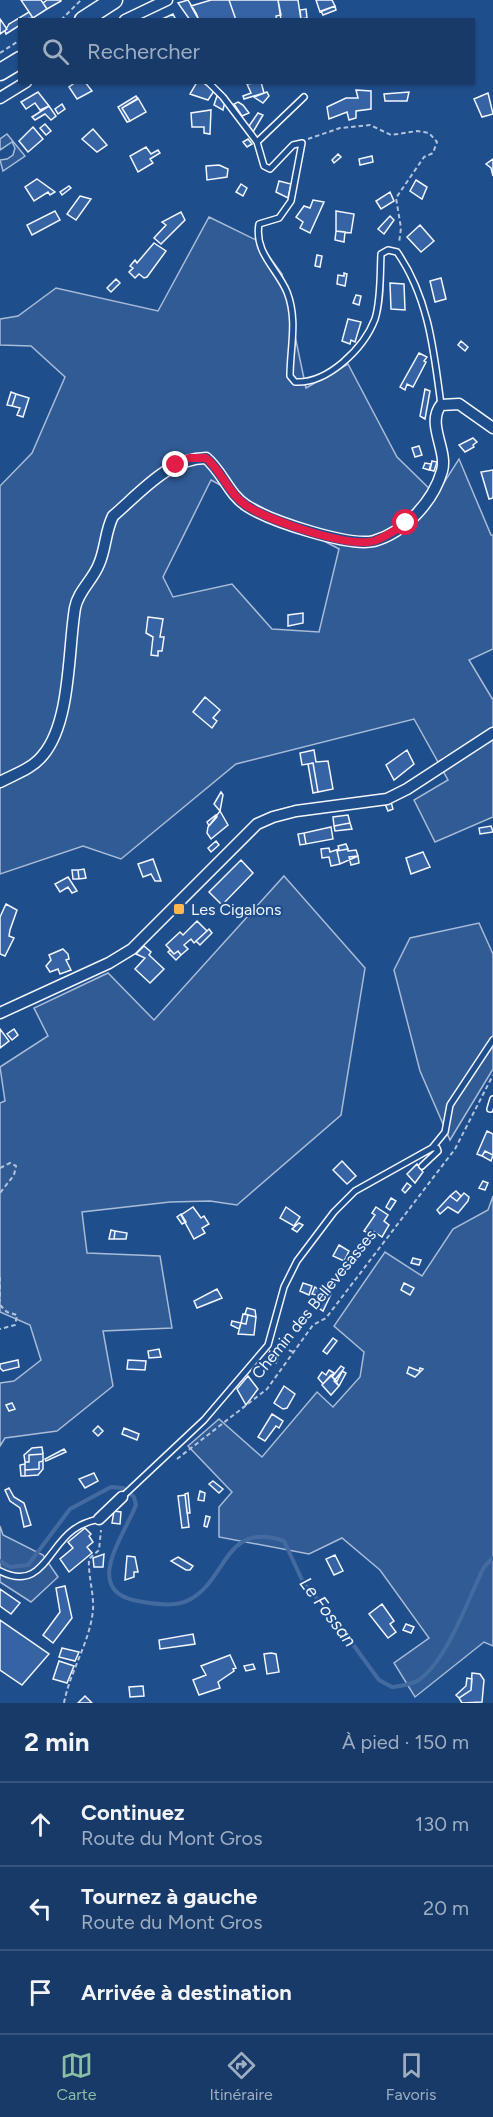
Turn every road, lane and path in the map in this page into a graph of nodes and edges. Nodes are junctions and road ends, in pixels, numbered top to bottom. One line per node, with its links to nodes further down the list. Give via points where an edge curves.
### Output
1 (81, 0): 4 (path)
2 (114, 0): 5 (main road)
3 (167, 0): 6 (street)
4 (63, 18)
5 (86, 18)
6 (129, 18)
7 (18, 41): 8 (path)
8 (0, 54)
9 (18, 61): 10 (main road)
10 (0, 72)
11 (23, 84): 14 (street)
12 (210, 84): 15 (lane)
13 (304, 97): 15 (lane)
14 (0, 98)
15 (257, 142): 16 (lane, via 264,166 270,168 293,145)
16 (302, 143): 17 (path, via 340,128 370,125 390,135 429,133 436,142 433,153 424,157 396,198 401,228); 17 (lane, via 291,201 279,218 259,224 258,233 263,254 287,292 295,328 290,376 295,382 327,373 357,350 375,319 381,254 388,250)
17 (397, 252): 18 (lane, via 410,270 431,333)
18 (441, 405): 19 (street, via 459,404); 21 (street, via 435,422 443,469 436,487 428,502 406,523 372,542 350,541 289,525 246,506 206,458 189,458 155,480 113,516 100,564 80,594 75,607 70,670 55,735 44,755 29,768)
19 (493, 428)
20 (493, 733): 22 (street, via 387,799 296,811 257,824 132,949)
21 (0, 782)
22 (0, 1013)
23 (493, 1040): 27 (lane, via 450,1105 445,1132)
24 (493, 1075): 36 (path, Chemin des Bellevesasses, via 454,1149 326,1318 313,1325)
25 (493, 1099): 26 (lane)
26 (490, 1108)
27 (432, 1148): 28 (lane, via 438,1151); 35 (lane, Chemin des Bellevesasses, via 355,1191 334,1212 297,1261 284,1287)
28 (422, 1166)
29 (0, 1168): 30 (path, via 10,1163 16,1166)
30 (0, 1193)
31 (0, 1277): 32 (path)
32 (0, 1301)
33 (0, 1305): 34 (path, via 17,1315 18,1320 15,1325)
34 (0, 1329)
35 (270, 1341): 36 (path); 38 (lane, Chemin des Bellevesasses, via 204,1420)
36 (293, 1352): 37 (path, Chemin des Bellevesasses, via 267,1389)
37 (170, 1463)
38 (122, 1497): 39 (street, Chemin des Bellevesasses)
39 (99, 1519): 40 (lane, Chemin des Bellevesasses, via 72,1531 39,1570 24,1577); 41 (path, via 99,1550 89,1559 93,1609)
40 (0, 1571)
41 (64, 1703)

